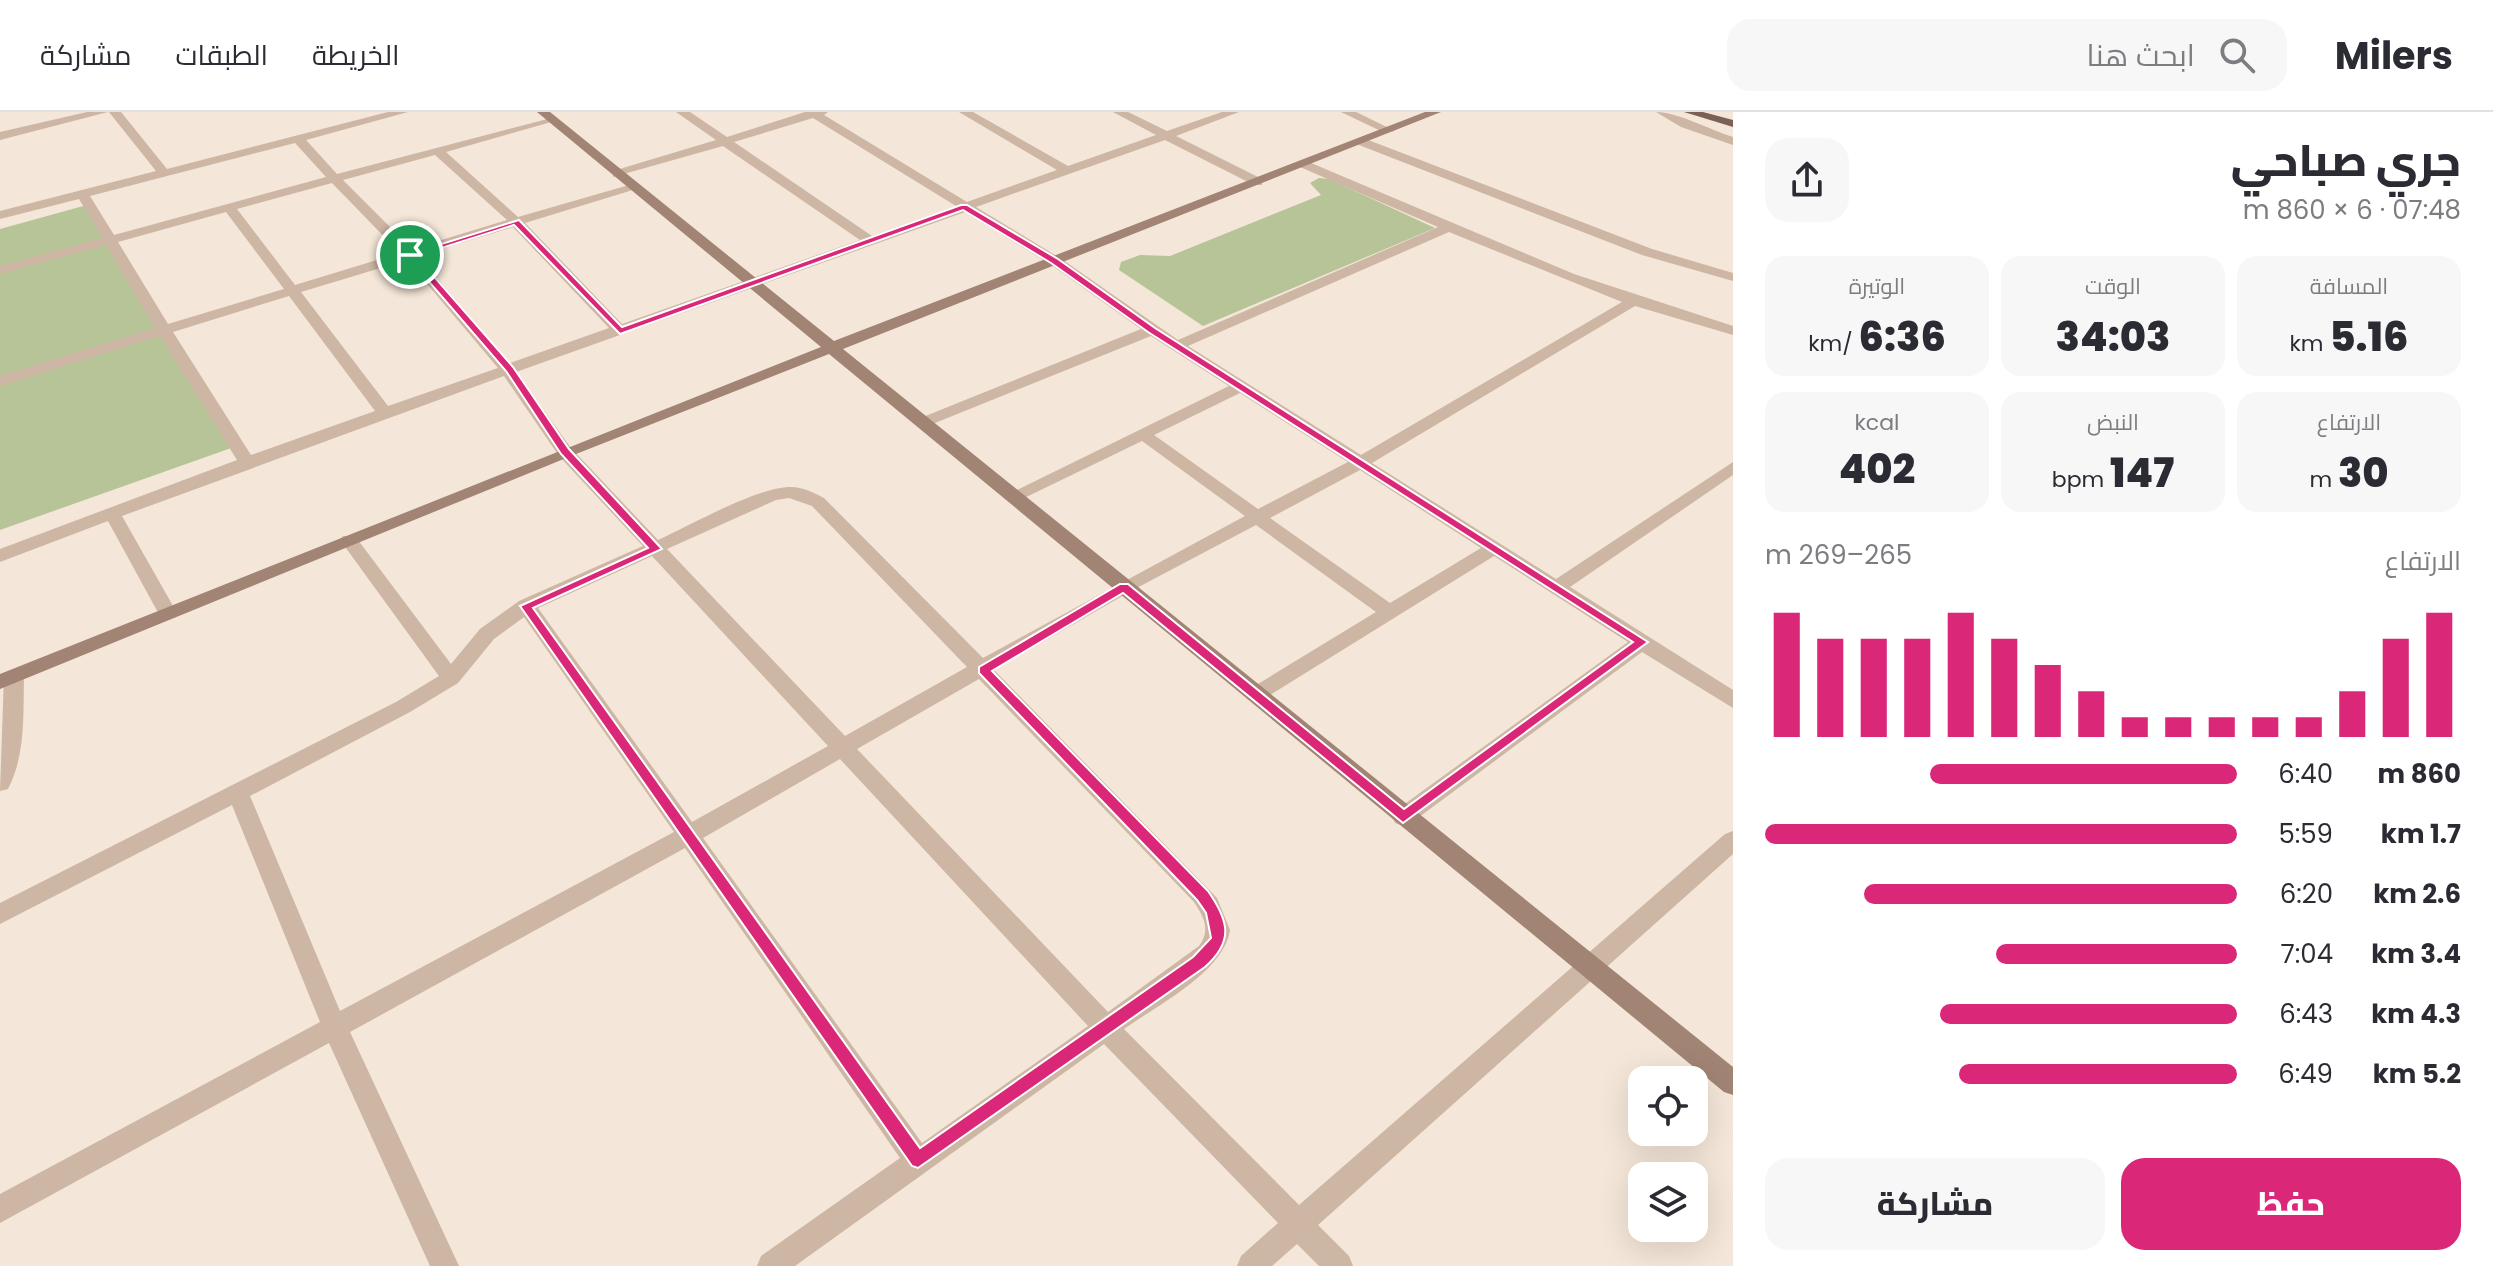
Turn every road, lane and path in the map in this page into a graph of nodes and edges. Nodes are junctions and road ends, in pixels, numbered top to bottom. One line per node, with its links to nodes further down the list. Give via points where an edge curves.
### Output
1 (102, 112): 17 (street)
2 (115, 112): 26 (street)
3 (402, 112): 19 (street)
4 (682, 112): 20 (street)
5 (965, 112): 25 (street)
6 (1119, 112): 18 (street)
7 (1233, 112): 18 (street)
8 (1347, 112): 16 (street)
9 (1435, 112): 16 (street)
10 (1662, 112): 21 (street)
11 (1690, 112): 14 (main road)
12 (816, 113): 20 (street); 33 (street)
13 (547, 115): 23 (street); 27 (street)
14 (1710, 115): 15 (main road)
15 (1733, 124)
16 (1389, 131): 22 (street)
17 (0, 136)
18 (1164, 136): 25 (street); 29 (street)
19 (298, 139): 26 (street); 28 (street)
20 (724, 140): 27 (street); 38 (street)
21 (1733, 141)
22 (1363, 142): 24 (street); 42 (street, via 1647,252)
23 (436, 149): 28 (street); 35 (street)
24 (1304, 164): 29 (street); 36 (street)
25 (1067, 171): 33 (street)
26 (163, 172): 31 (street)
27 (617, 174): 30 (street)
28 (331, 178): 32 (street); 39 (street)
29 (1258, 182): 40 (street)
30 (632, 186): 35 (street); 43 (street)
31 (82, 193): 34 (street); 37 (street)
32 (228, 206): 37 (street); 44 (street)
33 (964, 207): 38 (street); 40 (street)
34 (0, 215)
35 (516, 222): 39 (street); 48 (street)
36 (1452, 226): 45 (street); 50 (street)
37 (107, 240): 41 (street); 46 (street)
38 (871, 241): 43 (street)
39 (410, 255): 44 (street); 52 (street)
40 (1055, 261): 47 (street); 51 (street)
41 (0, 270)
42 (1733, 277)
43 (756, 283): 48 (street); 51 (street)
44 (291, 291): 46 (street); 55 (street)
45 (1632, 302): 49 (street); 60 (street)
46 (164, 330): 53 (street); 59 (street)
47 (1152, 330): 50 (street); 56 (street)
48 (620, 331): 52 (street)
49 (1733, 331)
50 (1176, 346): 54 (street)
51 (832, 347): 56 (street); 58 (street)
52 (510, 369): 55 (street); 58 (street)
53 (0, 381)
54 (1240, 387): 57 (street); 60 (street)
55 (386, 414): 59 (street)
56 (924, 422): 62 (street)
57 (1143, 434): 62 (street); 64 (street)
58 (565, 452): 65 (street); 67 (street)
59 (247, 462): 63 (street)
60 (1360, 463): 64 (street); 66 (street)
61 (1733, 467): 70 (street)
62 (1014, 496): 69 (street)
63 (112, 513): 68 (street); 72 (street)
64 (1259, 517): 69 (street); 73 (street)
65 (349, 540): 72 (street); 76 (street)
66 (1496, 547): 70 (street); 73 (street)
67 (656, 549): 71 (street); 75 (street, via 770,496 786,491 806,494); 80 (street)
68 (0, 556)
69 (1124, 587): 75 (street); 78 (street)
70 (1557, 587): 74 (street)
71 (526, 606): 76 (street, via 487,634); 84 (street)
72 (168, 613): 77 (street)
73 (1390, 613): 78 (street)
74 (1642, 642): 79 (street); 83 (street)
75 (983, 670): 80 (street); 89 (street, via 1213,911 1219,938 1214,949)
76 (451, 678): 82 (street)
77 (7, 679): 81 (street, via 11,748)
78 (1255, 695): 83 (street)
79 (1733, 700)
80 (843, 746): 84 (street); 89 (street)
81 (0, 783)
82 (238, 794): 86 (street); 88 (street)
83 (1403, 817): 87 (street)
84 (687, 836): 88 (street); 91 (street)
85 (1733, 840): 87 (street)
86 (0, 914)
87 (1589, 969): 90 (street); 93 (street)
88 (335, 1028): 92 (street); 94 (street)
89 (1107, 1029): 91 (street); 93 (street)
90 (1733, 1083)
91 (918, 1160): 95 (street)
92 (0, 1209)
93 (1299, 1224): 96 (street); 97 (street)
94 (445, 1266)
95 (771, 1266)
96 (1251, 1266)
97 (1339, 1266)

